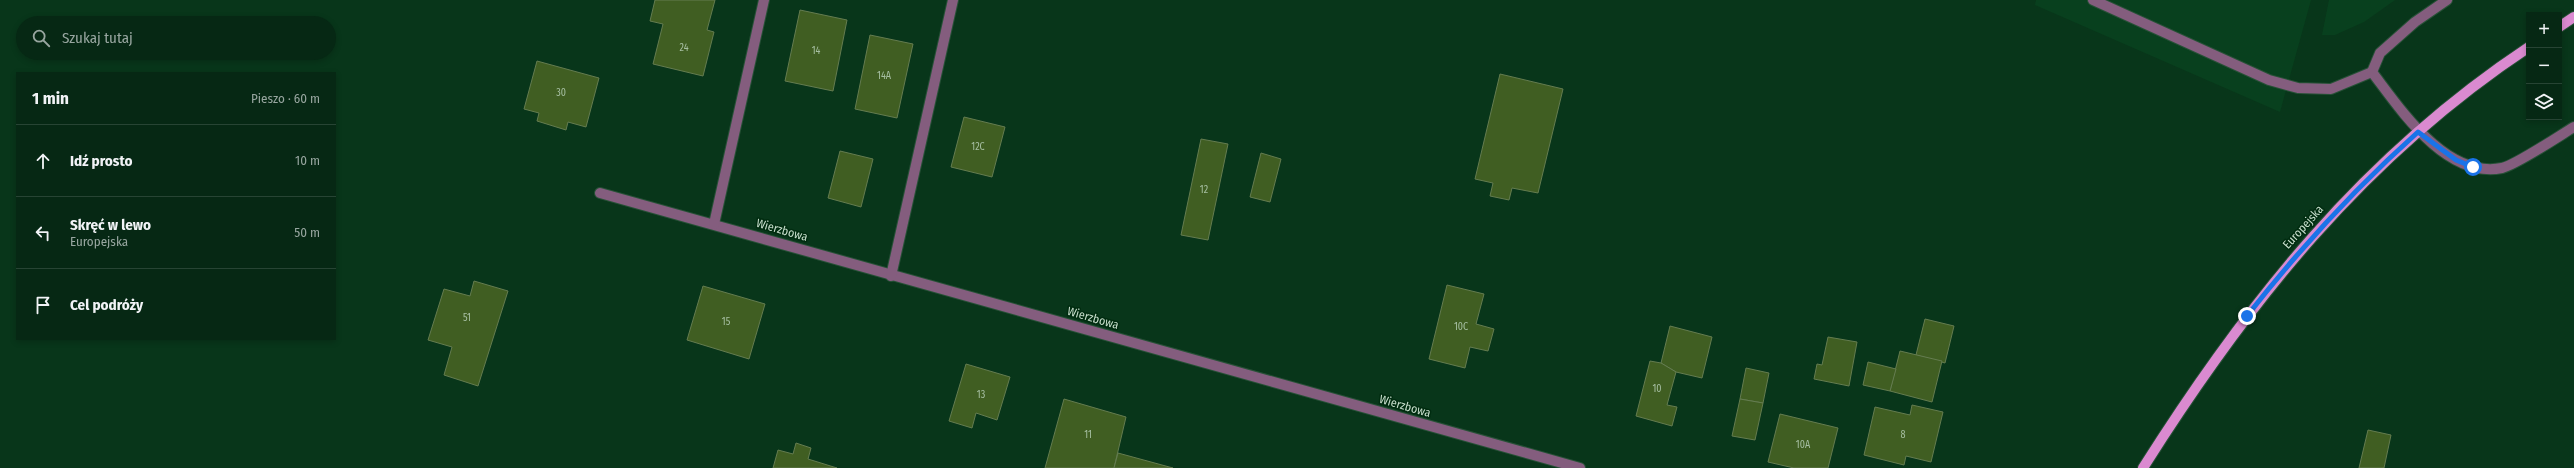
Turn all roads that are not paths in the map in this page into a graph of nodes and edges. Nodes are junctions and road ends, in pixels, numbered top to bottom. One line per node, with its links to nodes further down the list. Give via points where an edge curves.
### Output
1 (764, 0): 12 (street)
2 (953, 0): 13 (street)
3 (2093, 0): 8 (street, via 2269,80 2298,88 2331,89)
4 (2447, 0): 8 (street, via 2415,22 2380,53)
5 (2574, 17): 6 (main road)
6 (2562, 25)
7 (2528, 48): 10 (main road, Europejska)
8 (2372, 72): 10 (street)
9 (2574, 127): 10 (street, via 2503,168 2473,167 2456,160)
10 (2418, 132): 15 (main road, Europejska, via 2344,201 2286,266 2218,354)
11 (600, 193): 12 (street, Wierzbowa)
12 (714, 224): 13 (street, Wierzbowa)
13 (891, 276): 14 (street, Wierzbowa)
14 (1580, 468)
15 (2143, 468)

